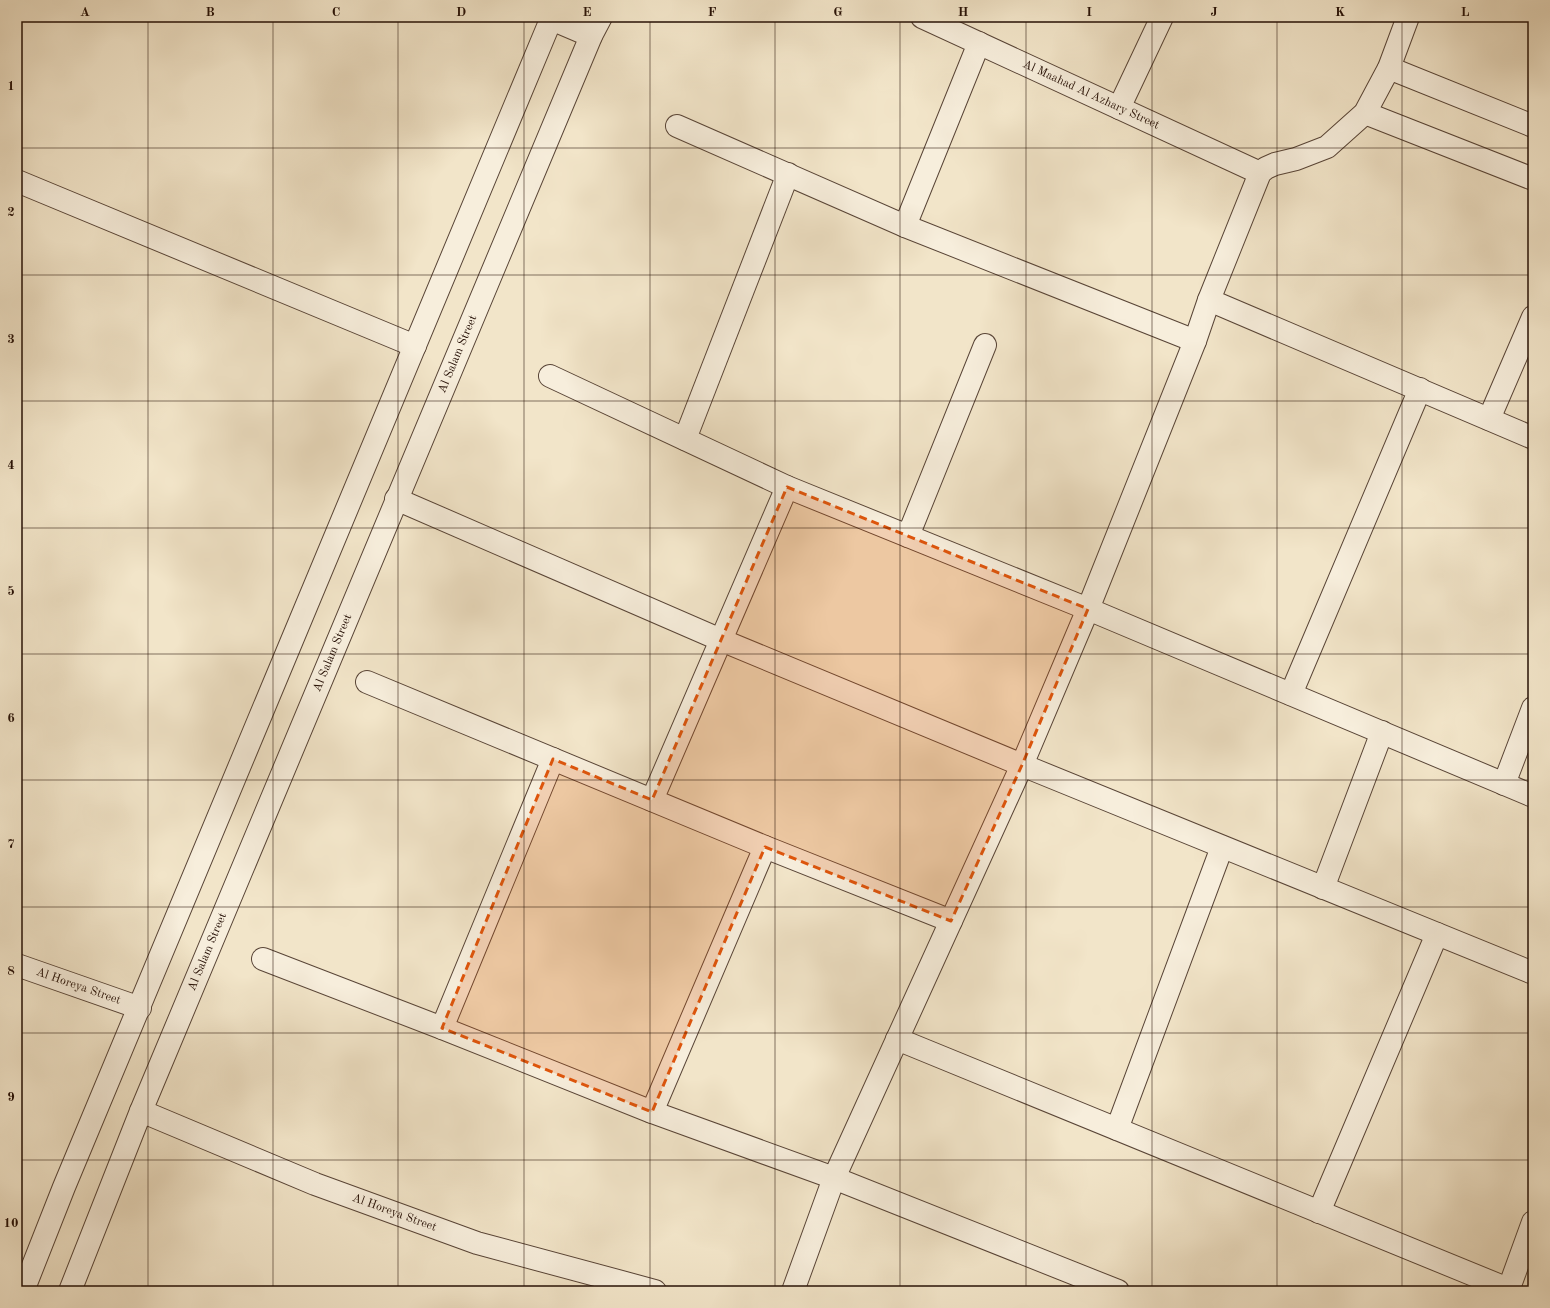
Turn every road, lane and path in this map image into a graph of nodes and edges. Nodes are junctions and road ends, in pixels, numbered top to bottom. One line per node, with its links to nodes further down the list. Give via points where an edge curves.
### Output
1 (601, 17): 6 (street, Al Salam Street)
2 (922, 17): 7 (street, Al Maahad Al Azhary Street)
3 (1162, 17): 9 (street)
4 (1408, 17): 8 (street)
5 (551, 18): 6 (street); 22 (street)
6 (591, 36): 29 (street, Al Salam Street)
7 (979, 43): 9 (street, Al Maahad Al Azhary Street); 17 (street)
8 (1389, 68): 10 (street); 12 (street)
9 (1119, 108): 13 (street, Al Maahad Al Azhary Street)
10 (1365, 113): 13 (street, via 1327,147 1275,164); 15 (street)
11 (677, 126): 14 (street)
12 (1533, 126)
13 (1260, 173): 18 (street)
14 (788, 174): 17 (street); 27 (street)
15 (1533, 179)
16 (17, 181): 22 (street)
17 (905, 226): 20 (street)
18 (1209, 300): 20 (street); 24 (street)
19 (1533, 317): 25 (street)
20 (1195, 341): 31 (street)
21 (985, 345): 30 (street)
22 (415, 346): 50 (street)
23 (550, 376): 27 (street)
24 (1420, 389): 25 (street); 34 (street)
25 (1489, 419): 26 (street)
26 (1533, 438)
27 (685, 439): 28 (street)
28 (787, 487): 30 (street); 32 (street)
29 (396, 499): 32 (street); 53 (street, Al Salam Street)
30 (908, 536): 31 (street)
31 (1088, 609): 34 (street); 38 (street)
32 (721, 640): 38 (street); 41 (street)
33 (367, 682): 37 (street)
34 (1291, 694): 36 (street)
35 (1533, 708): 39 (street)
36 (1382, 732): 39 (street); 44 (street)
37 (553, 759): 41 (street); 51 (street)
38 (1022, 765): 43 (street); 45 (street)
39 (1504, 784): 40 (street)
40 (1533, 796)
41 (652, 800): 42 (street)
42 (765, 847): 45 (street); 54 (street)
43 (1222, 847): 44 (street); 55 (street)
44 (1323, 888): 46 (street)
45 (951, 921): 52 (street)
46 (1437, 934): 49 (street); 57 (street)
47 (263, 959): 51 (street)
48 (17, 965): 50 (street, Al Horeya Street)
49 (1533, 973)
50 (140, 1008): 60 (street)
51 (442, 1028): 54 (street)
52 (897, 1039): 55 (street); 56 (street)
53 (141, 1111): 61 (street, Al Salam Street); 62 (street, Al Horeya Street, via 315,1184 477,1244)
54 (652, 1112): 56 (street)
55 (1117, 1129): 57 (street)
56 (834, 1178): 63 (street); 64 (street)
57 (1319, 1212): 59 (street)
58 (1533, 1222): 59 (street)
59 (1508, 1290)
60 (23, 1291)
61 (70, 1291)
62 (655, 1291)
63 (793, 1291)
64 (1118, 1291)

